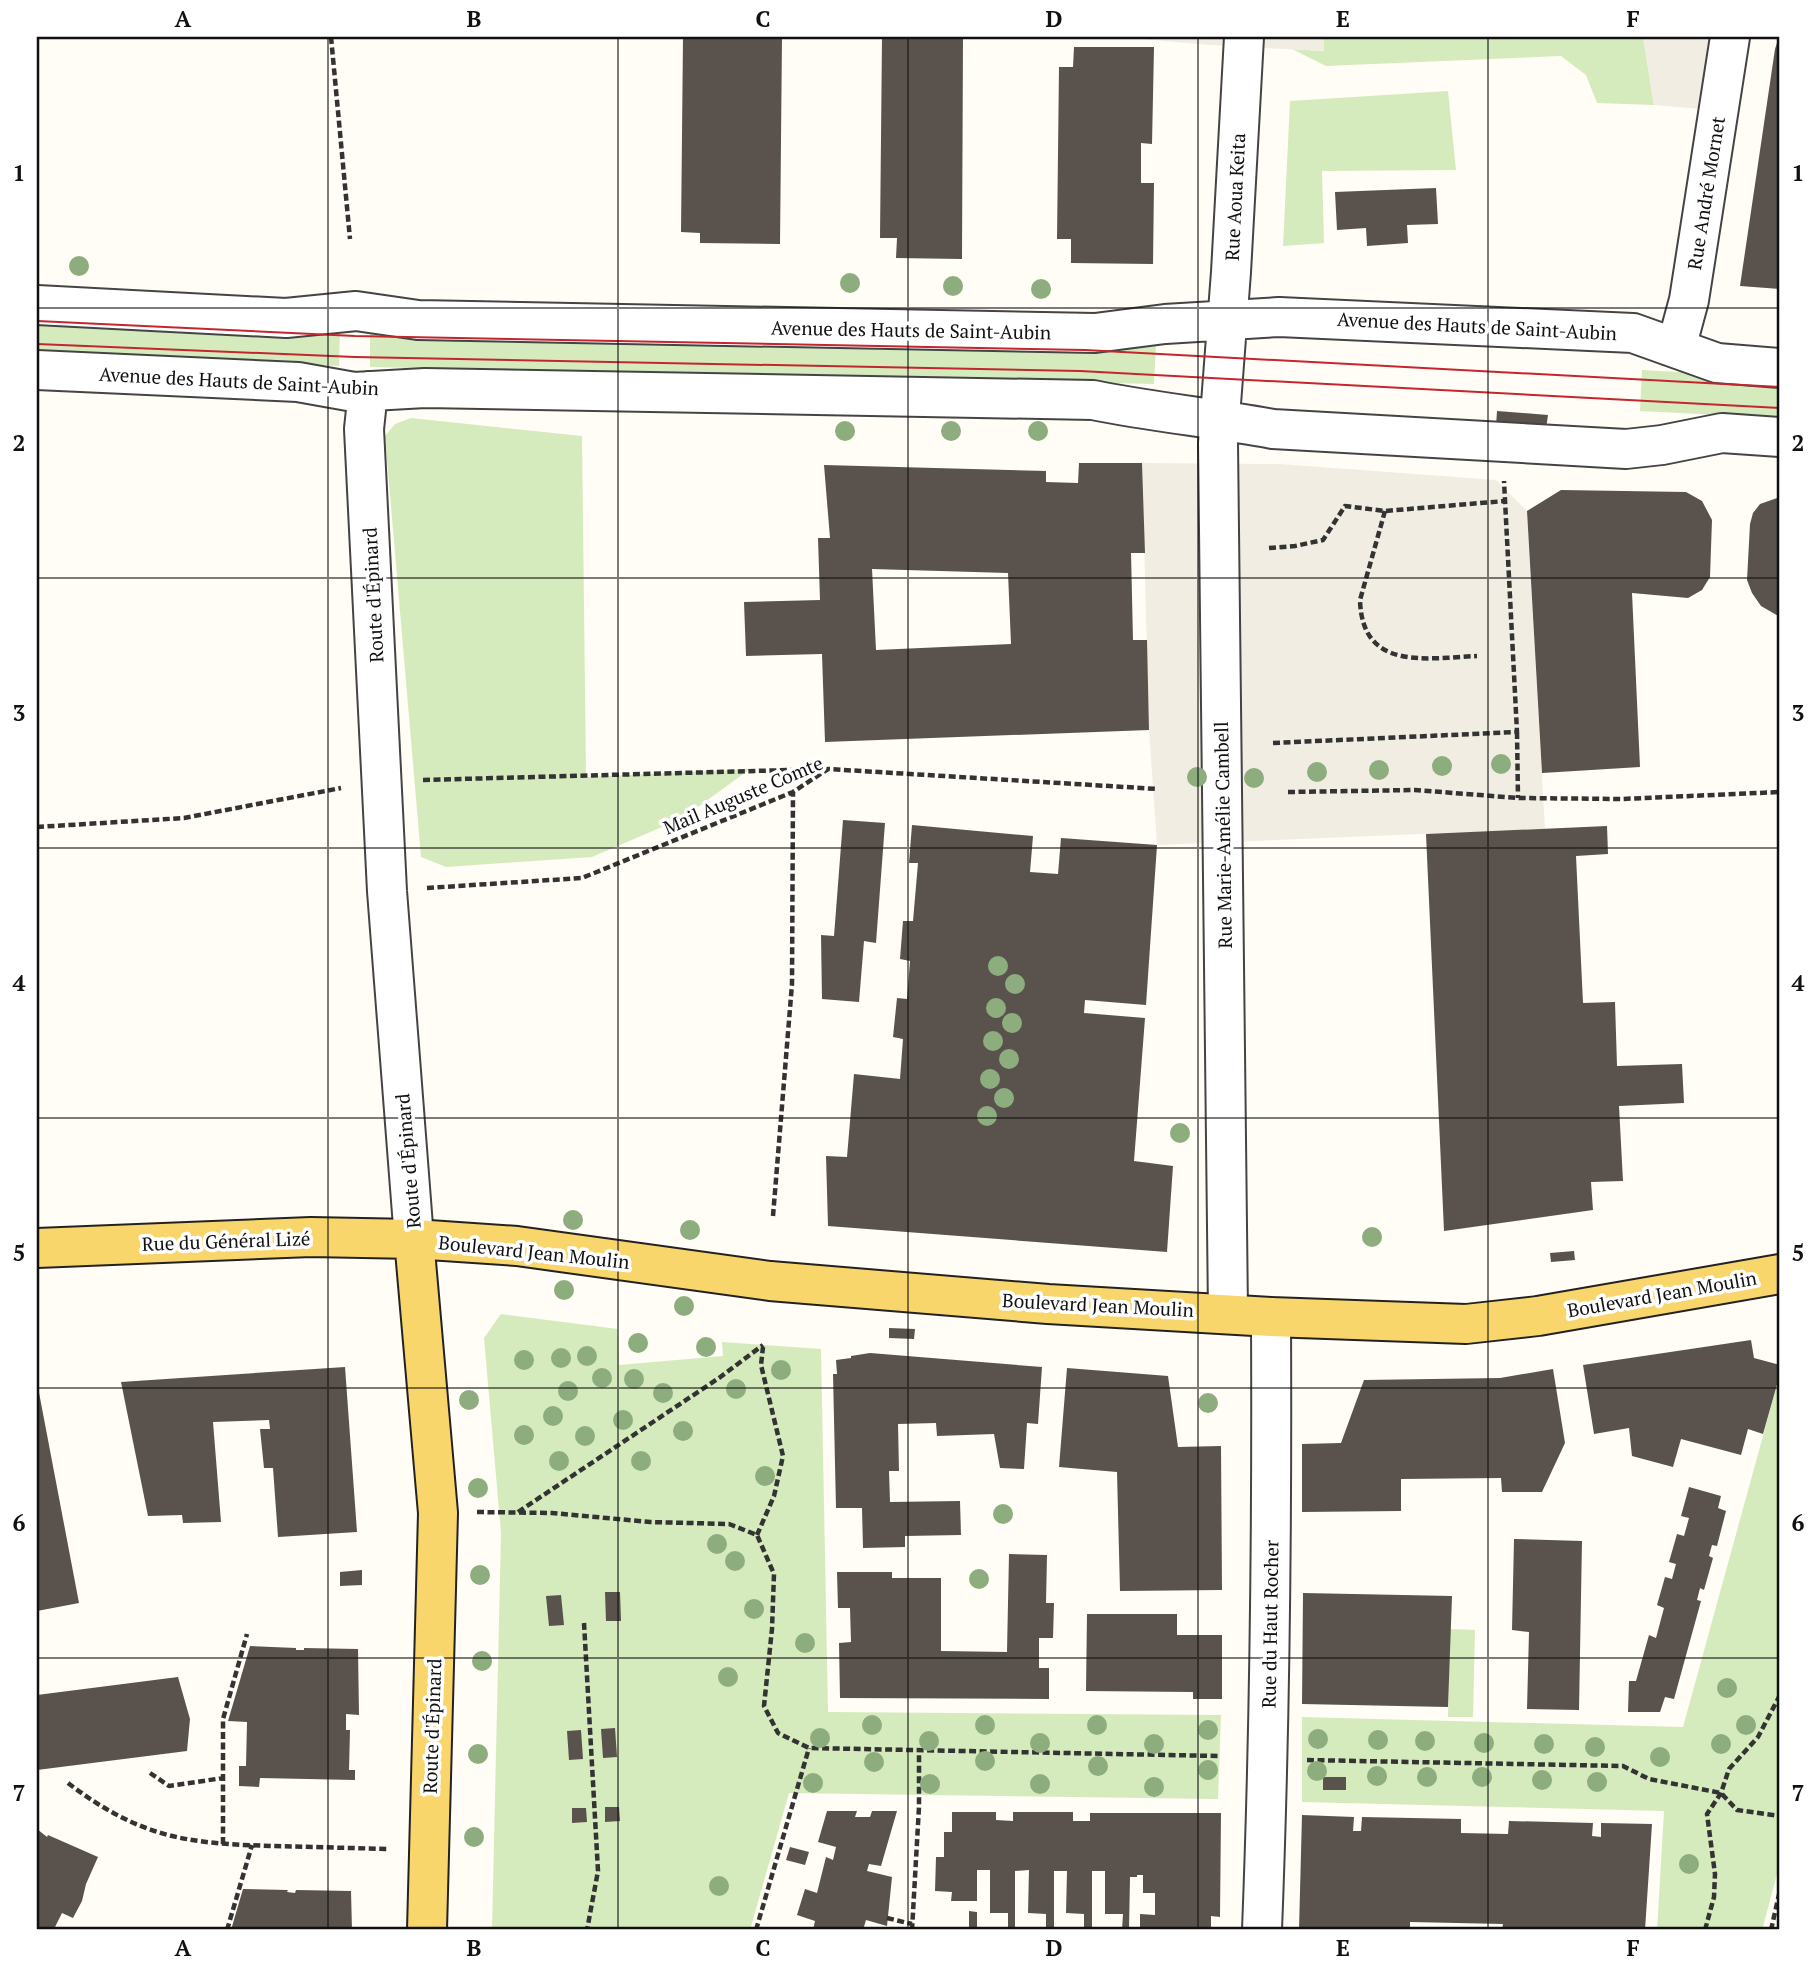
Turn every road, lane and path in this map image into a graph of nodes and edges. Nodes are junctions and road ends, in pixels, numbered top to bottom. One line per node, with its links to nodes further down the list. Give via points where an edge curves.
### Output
1 (331, 37): 4 (path)
2 (1244, 37): 6 (street, Rue Aoua Keita)
3 (1730, 37): 7 (street, Rue André Mornet, via 1689,300)
4 (350, 239)
5 (37, 305): 6 (street, Avenue des Hauts de Saint-Aubin, via 286,318 356,311 418,320 1095,333)
6 (1228, 320): 7 (street, Avenue des Hauts de Saint-Aubin, via 1279,317 1633,333); 8 (street, Rue Aoua Keita)
7 (1676, 348): 9 (street, Avenue des Hauts de Saint-Aubin, via 1717,363)
8 (1225, 357): 12 (street, Rue Marie-Amélie Cambell)
9 (1780, 368)
10 (37, 370): 11 (street, Avenue des Hauts de Saint-Aubin, via 298,382)
11 (368, 391): 12 (street, Avenue des Hauts de Saint-Aubin, via 425,388 1093,400); 22 (street, Route d'Épinard, via 364,429)
12 (1219, 419): 13 (street, Avenue des Hauts de Saint-Aubin, via 1273,429 1626,449 1722,433); 34 (street, Rue Marie-Amélie Cambell)
13 (1780, 438)
14 (1504, 479): 15 (path)
15 (1505, 501): 16 (path); 19 (path)
16 (1385, 511): 17 (path, via 1345,506 1323,540); 18 (path, via 1360,600 1360,615 1369,634 1397,656)
17 (1269, 548)
18 (1478, 656)
19 (1517, 732): 20 (path); 27 (path)
20 (1273, 743)
21 (828, 769): 22 (path); 23 (path, Mail Auguste Comte); 24 (path, Mail Auguste Comte)
22 (382, 780): 28 (path, via 184,818); 29 (street, Route d'Épinard)
23 (1158, 789)
24 (793, 792): 29 (path, Mail Auguste Comte, via 582,878); 30 (path, via 792,984)
25 (1289, 792): 27 (path, via 1415,790)
26 (1780, 792): 27 (path)
27 (1518, 799)
28 (37, 827)
29 (387, 891): 31 (street, Route d'Épinard)
30 (773, 1216)
31 (414, 1239): 32 (main road, Rue du Général Lizé, via 311,1237); 34 (main road, Boulevard Jean Moulin, via 517,1247 770,1281 1048,1304); 58 (main road, Route d'Épinard, via 438,1513)
32 (37, 1248)
33 (1780, 1274): 35 (main road, Boulevard Jean Moulin, via 1466,1324)
34 (1228, 1313): 35 (main road, Boulevard Jean Moulin)
35 (1271, 1317): 61 (street, Rue du Haut Rocher, via 1268,1786)
36 (489, 1512): 37 (path)
37 (516, 1513): 38 (path, via 729,1524); 38 (path, via 763,1345 761,1365 783,1456 774,1496)
38 (757, 1535): 42 (path, via 774,1574 764,1706 778,1733)
39 (584, 1623): 59 (path, via 598,1871)
40 (247, 1634): 47 (path, via 223,1719)
41 (1780, 1695): 49 (path, via 1758,1737 1729,1769)
42 (809, 1748): 43 (path); 60 (path)
43 (919, 1750): 44 (path); 56 (path)
44 (1219, 1756)
45 (1305, 1760): 49 (path, via 1623,1766 1649,1779)
46 (150, 1773): 47 (path, via 169,1786)
47 (223, 1778): 51 (path)
48 (68, 1783): 51 (path, via 129,1822 166,1835)
49 (1721, 1793): 50 (path, via 1737,1810); 62 (path, via 1707,1814 1715,1874)
50 (1780, 1816)
51 (223, 1844): 52 (path)
52 (252, 1845): 53 (path); 57 (path)
53 (393, 1849)
54 (1780, 1890): 63 (path)
55 (887, 1918): 56 (path)
56 (912, 1927)
57 (227, 1930)
58 (427, 1930)
59 (587, 1930)
60 (756, 1930)
61 (1262, 1930)
62 (1705, 1930)
63 (1770, 1930)

